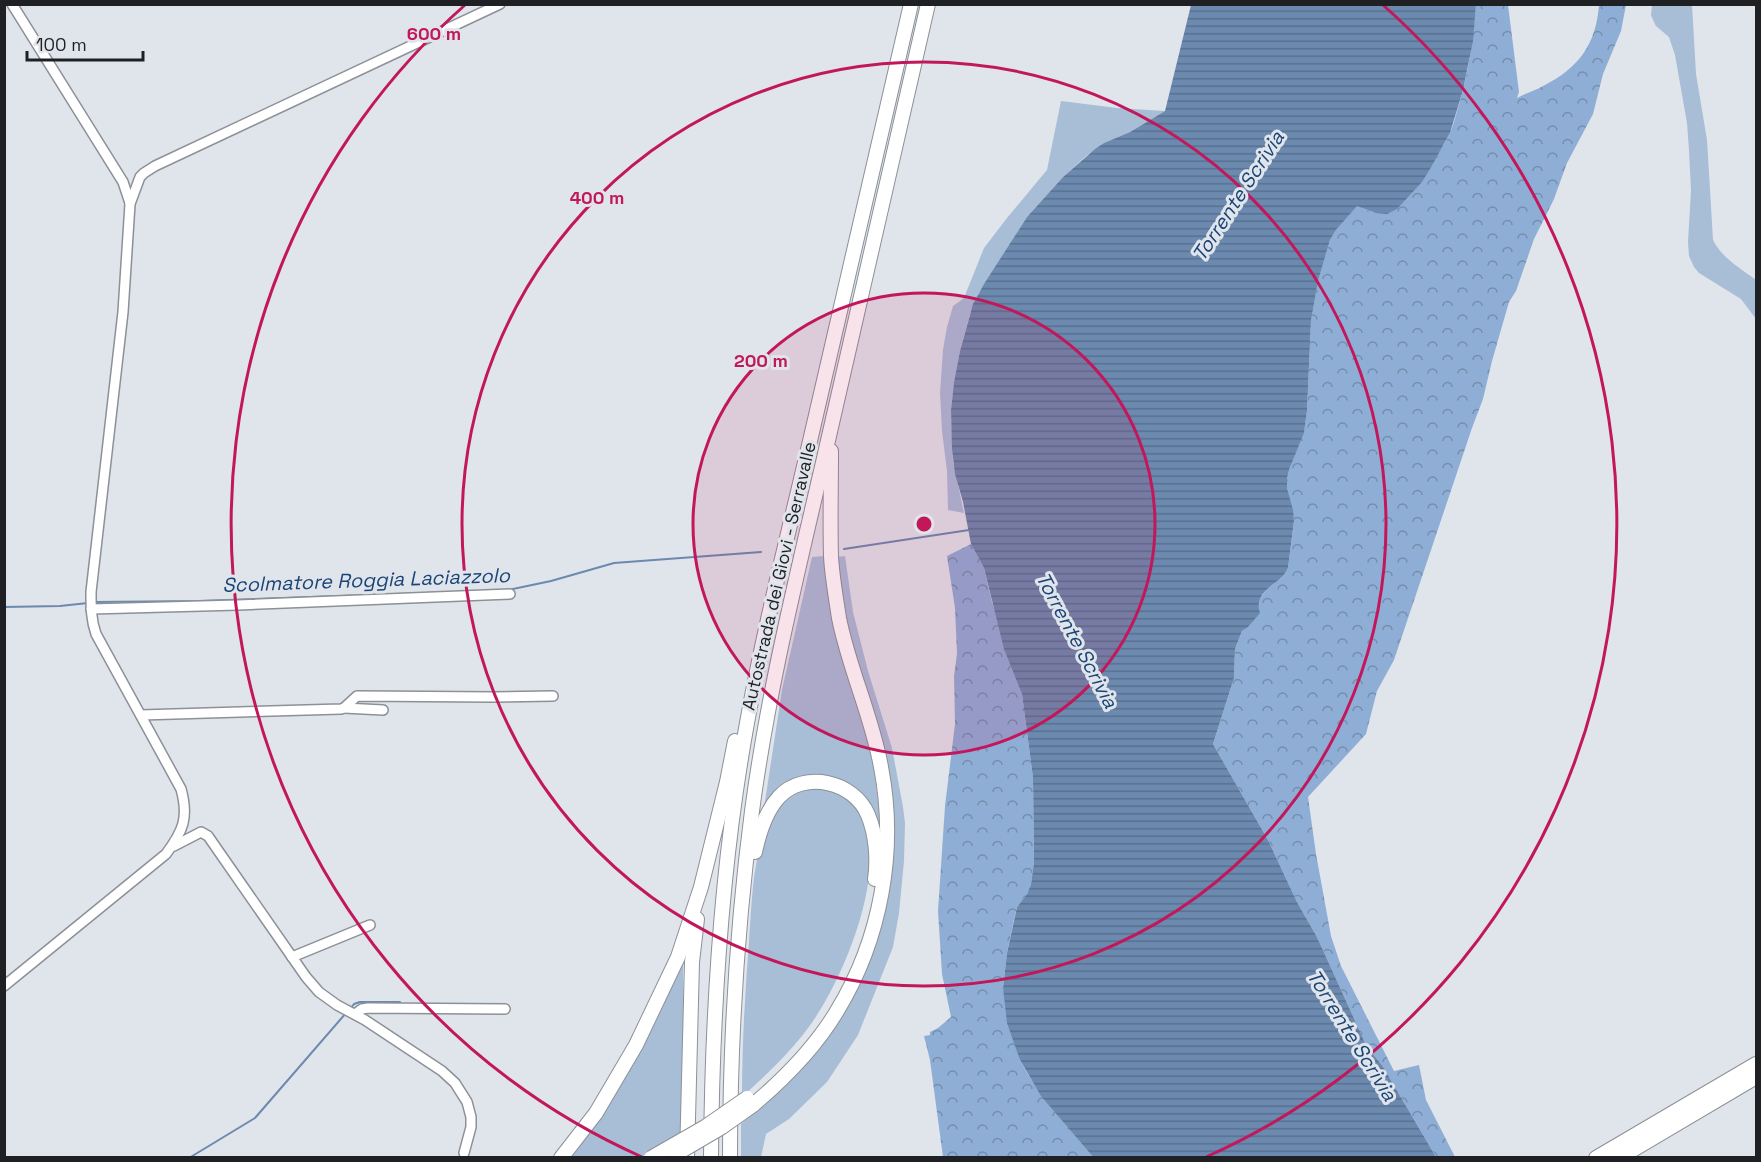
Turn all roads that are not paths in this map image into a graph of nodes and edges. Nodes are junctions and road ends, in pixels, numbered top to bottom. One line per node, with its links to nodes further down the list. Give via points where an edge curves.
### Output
1 (12, 4): 5 (street, via 123,182)
2 (500, 4): 5 (street, via 149,170 140,177)
3 (911, 4): 9 (highway, Autostrada dei Giovi - Serravalle)
4 (928, 4): 6 (highway, Autostrada dei Giovi - Serravalle)
5 (130, 204): 8 (street, via 123,312)
6 (831, 426): 17 (highway, Autostrada dei Giovi - Serravalle, via 772,689 752,812); 24 (highway, via 831,557 835,591 847,655 876,741 886,799 882,895 862,962 837,1012 798,1063 775,1086)
7 (510, 594): 8 (street, via 238,605)
8 (91, 604): 13 (street, via 96,634)
9 (762, 647): 15 (highway, via 742,709); 30 (highway, Autostrada dei Giovi - Serravalle, via 733,813 720,927)
10 (553, 696): 11 (street, via 360,696)
11 (344, 708): 12 (street); 13 (street)
12 (382, 710)
13 (141, 714): 14 (street, via 184,800 183,828)
14 (171, 847): 18 (street, via 201,832 208,837); 19 (street)
15 (701, 887): 26 (highway, via 678,957 636,1045 596,1113); 29 (highway, via 692,962)
16 (370, 925): 18 (street)
17 (738, 940): 24 (highway, via 758,838 779,797 790,788 814,782 836,785 854,796 868,815 873,831 876,868 871,903 855,956 810,1035); 31 (highway, Autostrada dei Giovi - Serravalle)
18 (292, 957): 21 (street, via 319,992)
19 (4, 986)
20 (505, 1009): 21 (street, via 368,1008)
21 (355, 1014): 25 (street, via 457,1085 471,1117)
22 (1756, 1064): 32 (highway)
23 (1756, 1077): 33 (highway)
24 (750, 1102): 27 (highway, bridge); 28 (highway, bridge, via 722,1127)
25 (464, 1153)
26 (561, 1158)
27 (651, 1158)
28 (669, 1158)
29 (687, 1158)
30 (711, 1158)
31 (730, 1158)
32 (1596, 1158)
33 (1619, 1158)

